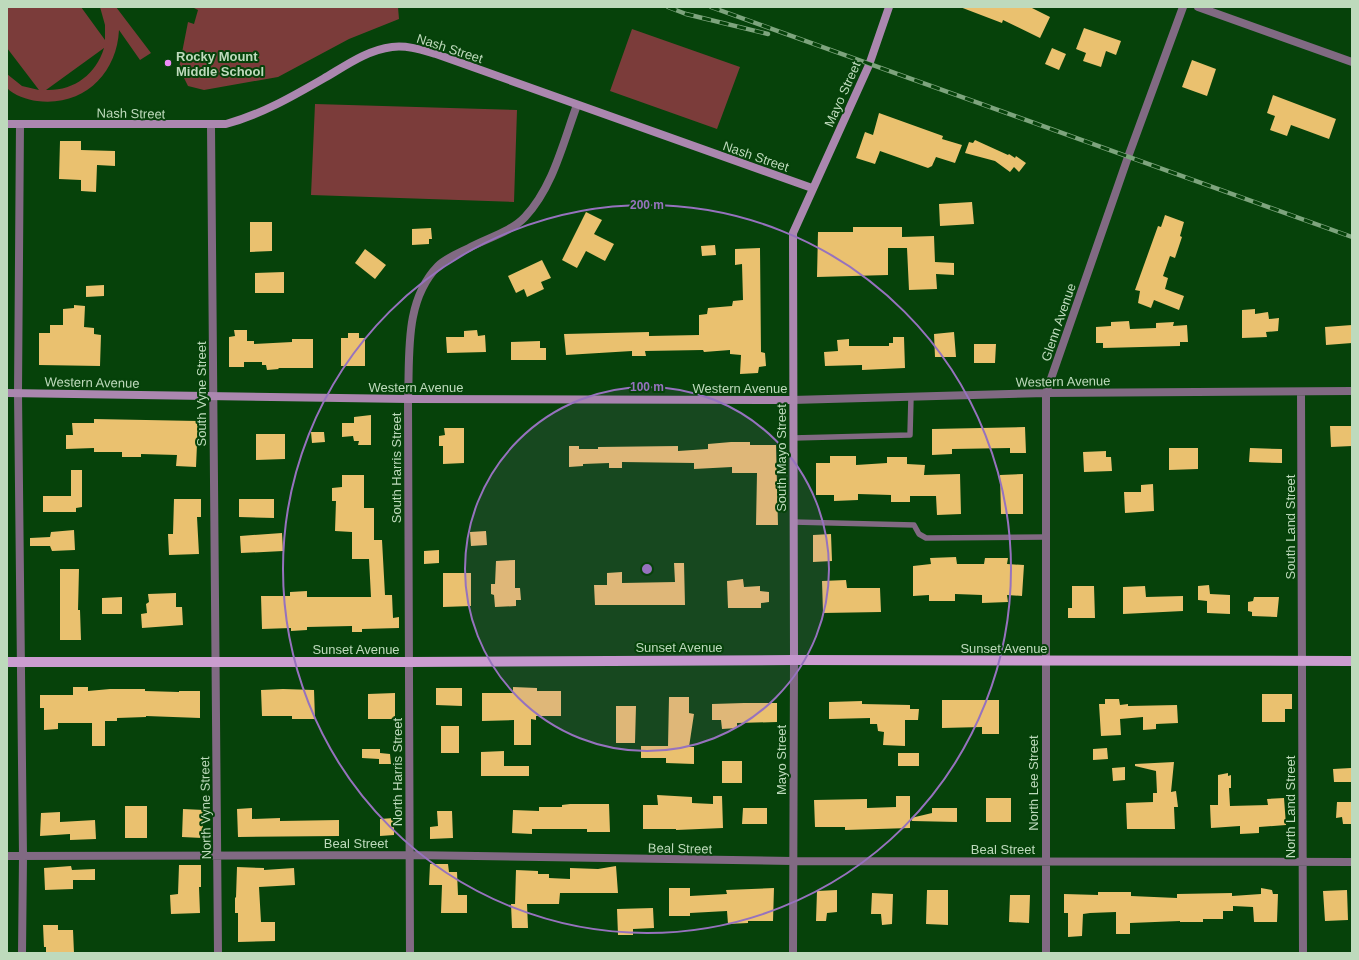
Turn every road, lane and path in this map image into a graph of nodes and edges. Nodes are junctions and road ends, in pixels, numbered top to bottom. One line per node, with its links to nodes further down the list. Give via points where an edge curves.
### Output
1 (889, 7): 9 (street, Mayo Street, via 869,65)
2 (1183, 7): 14 (street, Glenn Avenue)
3 (1198, 7): 4 (street)
4 (1352, 62)
5 (577, 105): 8 (street, Nash Street, via 422,50 393,47 368,54 247,119); 9 (street, Nash Street); 17 (street, South Harris Street, via 549,181 524,218 506,230 448,258 438,266 418,294 413,313)
6 (7, 124): 7 (street, Nash Street)
7 (20, 124): 8 (street, Nash Street); 13 (street)
8 (211, 126): 15 (street, South Vyne Street)
9 (812, 188): 18 (street, South Mayo Street, via 793,233)
10 (1352, 391): 11 (street, Western Avenue)
11 (1302, 392): 14 (street, Western Avenue); 29 (street, South Land Street)
12 (7, 393): 13 (street, Western Avenue)
13 (18, 393): 15 (street, Western Avenue); 26 (street)
14 (1046, 393): 16 (street, Western Avenue); 21 (street, Glenn Avenue)
15 (213, 396): 17 (street, Western Avenue); 27 (street, South Vyne Street)
16 (911, 397): 18 (street, Western Avenue); 19 (lane, via 910,435)
17 (408, 399): 18 (street, Western Avenue); 28 (street, South Harris Street)
18 (792, 400): 19 (street, South Mayo Street)
19 (793, 438): 20 (street, South Mayo Street)
20 (793, 522): 21 (lane, via 914,525 919,534 926,538); 22 (street, South Mayo Street)
21 (1046, 537): 23 (street, Glenn Avenue)
22 (794, 660): 23 (main road, Sunset Avenue); 28 (main road, Sunset Avenue); 34 (street, Mayo Street)
23 (1045, 661): 29 (main road, Sunset Avenue); 35 (street, North Lee Street)
24 (1352, 661): 29 (main road, Sunset Avenue)
25 (7, 662): 26 (main road, Sunset Avenue)
26 (20, 662): 27 (main road, Sunset Avenue); 33 (street)
27 (215, 662): 28 (main road, Sunset Avenue); 30 (street, North Vyne Street)
28 (409, 662): 31 (street, North Harris Street)
29 (1302, 662): 36 (street, North Land Street)
30 (218, 855): 31 (street, Beal Street); 33 (street, Beal Street); 39 (street, North Vyne Street)
31 (409, 855): 34 (street, Beal Street); 40 (street, North Harris Street)
32 (7, 856): 33 (street, Beal Street)
33 (23, 856): 38 (street)
34 (792, 861): 35 (street, Beal Street); 41 (street, Mayo Street)
35 (1045, 861): 36 (street, Beal Street); 42 (street, North Lee Street)
36 (1302, 862): 37 (street, Beal Street); 43 (street, North Land Street)
37 (1352, 862)
38 (22, 953)
39 (218, 953)
40 (410, 953)
41 (793, 953)
42 (1046, 953)
43 (1303, 953)

